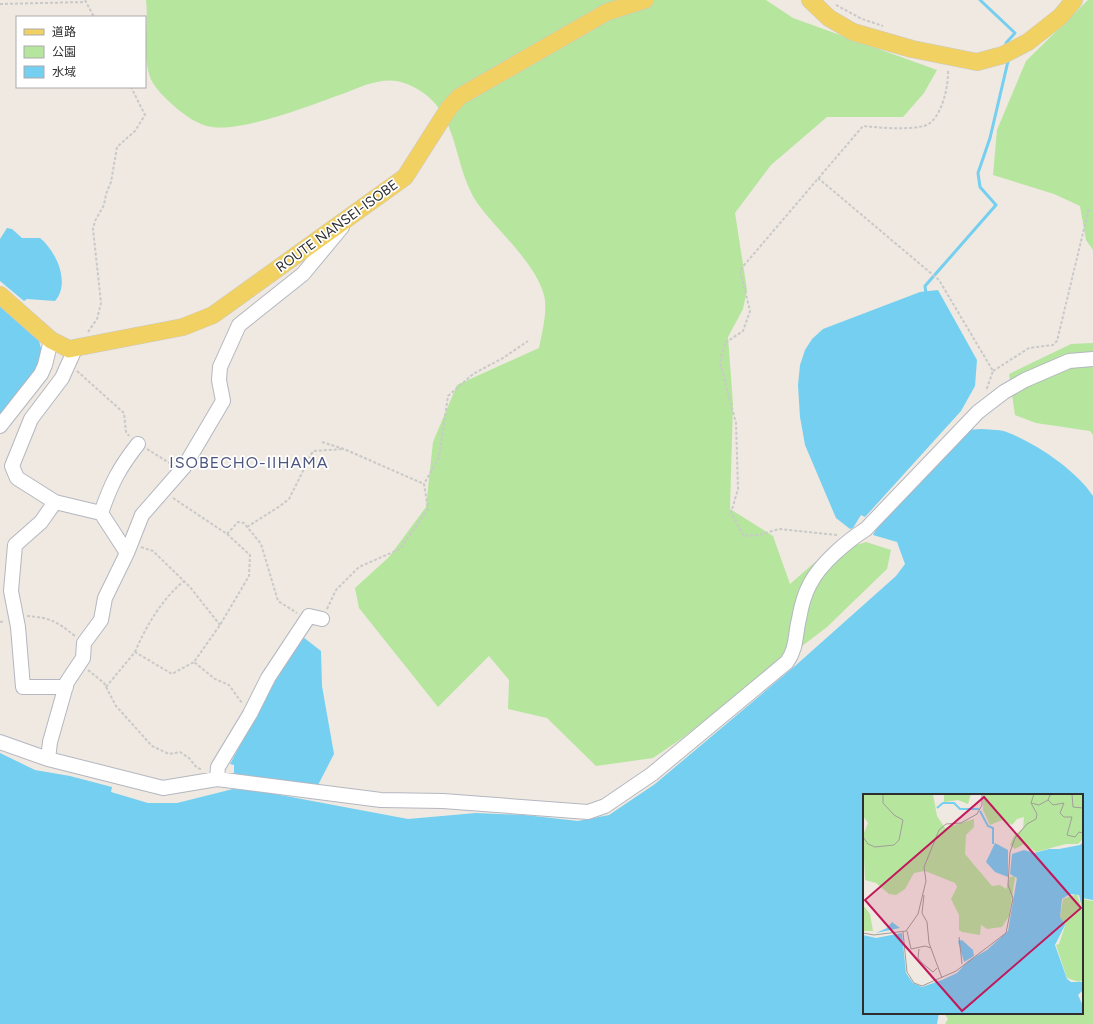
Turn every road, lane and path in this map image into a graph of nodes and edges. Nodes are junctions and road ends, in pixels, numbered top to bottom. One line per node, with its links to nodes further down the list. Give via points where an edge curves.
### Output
1 (644, 0): 13 (main road, ROUTE NANSEI-ISOBE, via 607,12 459,97 449,108 405,177)
2 (810, 0): 9 (main road, via 828,18 853,32)
3 (1074, 0): 9 (main road, via 1061,16 1043,31 1015,49 990,60 977,62)
4 (86, 1): 6 (path); 7 (path)
5 (834, 3): 8 (path, via 862,19)
6 (0, 4)
7 (94, 16)
8 (890, 28)
9 (947, 57): 11 (path, via 948,82 938,114 926,126 863,126)
10 (132, 88): 17 (path, via 146,115 117,147 111,182 93,229 101,303 97,319)
11 (818, 178): 19 (path, via 939,280); 32 (path, via 740,270 750,311 743,331 725,343 720,363 736,423 738,489 731,513 744,536 759,535 778,529 837,536)
12 (1089, 208): 19 (path, via 1057,341 1053,345 1029,348)
13 (350, 217): 17 (main road, ROUTE NANSEI-ISOBE, via 213,315 183,327); 25 (street, via 303,274 239,325 220,367 219,380 223,401)
14 (0, 295): 15 (main road)
15 (51, 340): 17 (main road, via 69,349); 21 (street, via 41,374)
16 (528, 341): 26 (path, via 473,374 448,396 439,457)
17 (72, 356): 23 (path, via 124,413 126,432); 28 (street, via 62,378 31,419 12,466 17,478)
18 (1093, 359): 20 (street, via 1069,361 1025,380)
19 (993, 371): 20 (path, via 984,395)
20 (983, 408): 32 (street, via 866,529)
21 (0, 426)
22 (322, 442): 24 (path)
23 (138, 444): 25 (path); 29 (street, via 113,480)
24 (344, 449): 26 (path); 30 (path, via 313,451 289,499)
25 (181, 471): 27 (street)
26 (424, 484): 36 (path, via 428,509 400,549 359,567 336,590)
27 (164, 491): 31 (path); 33 (street, via 142,515)
28 (55, 502): 29 (street); 35 (street, via 40,522 15,545 11,591)
29 (101, 513): 33 (street)
30 (247, 527): 31 (path, via 244,523 238,522); 36 (path, via 261,544 278,601 299,615)
31 (227, 534): 37 (path, via 250,555 249,576)
32 (848, 543): 47 (street, via 818,570 810,584 798,620 794,653 787,662 658,770 605,806 588,812 443,801 381,800 252,782)
33 (129, 548): 34 (path, via 153,551); 38 (street, via 105,598 101,620)
34 (184, 581): 37 (path); 39 (path, via 172,591 144,631)
35 (16, 615): 38 (path, via 57,622); 42 (street, via 23,687)
36 (316, 618): 44 (street, via 268,678)
37 (220, 625): 41 (path)
38 (84, 643): 40 (street, via 83,658)
39 (134, 652): 41 (path, via 172,674); 43 (path)
40 (80, 662): 42 (street); 43 (path)
41 (194, 662): 44 (path, via 215,679 229,686)
42 (66, 687): 46 (street)
43 (106, 687): 47 (path, via 116,706 152,746 169,754 180,752 197,768)
44 (250, 714): 47 (street)
45 (0, 742): 46 (street)
46 (48, 758): 47 (street, via 163,788 201,780)
47 (217, 773)

